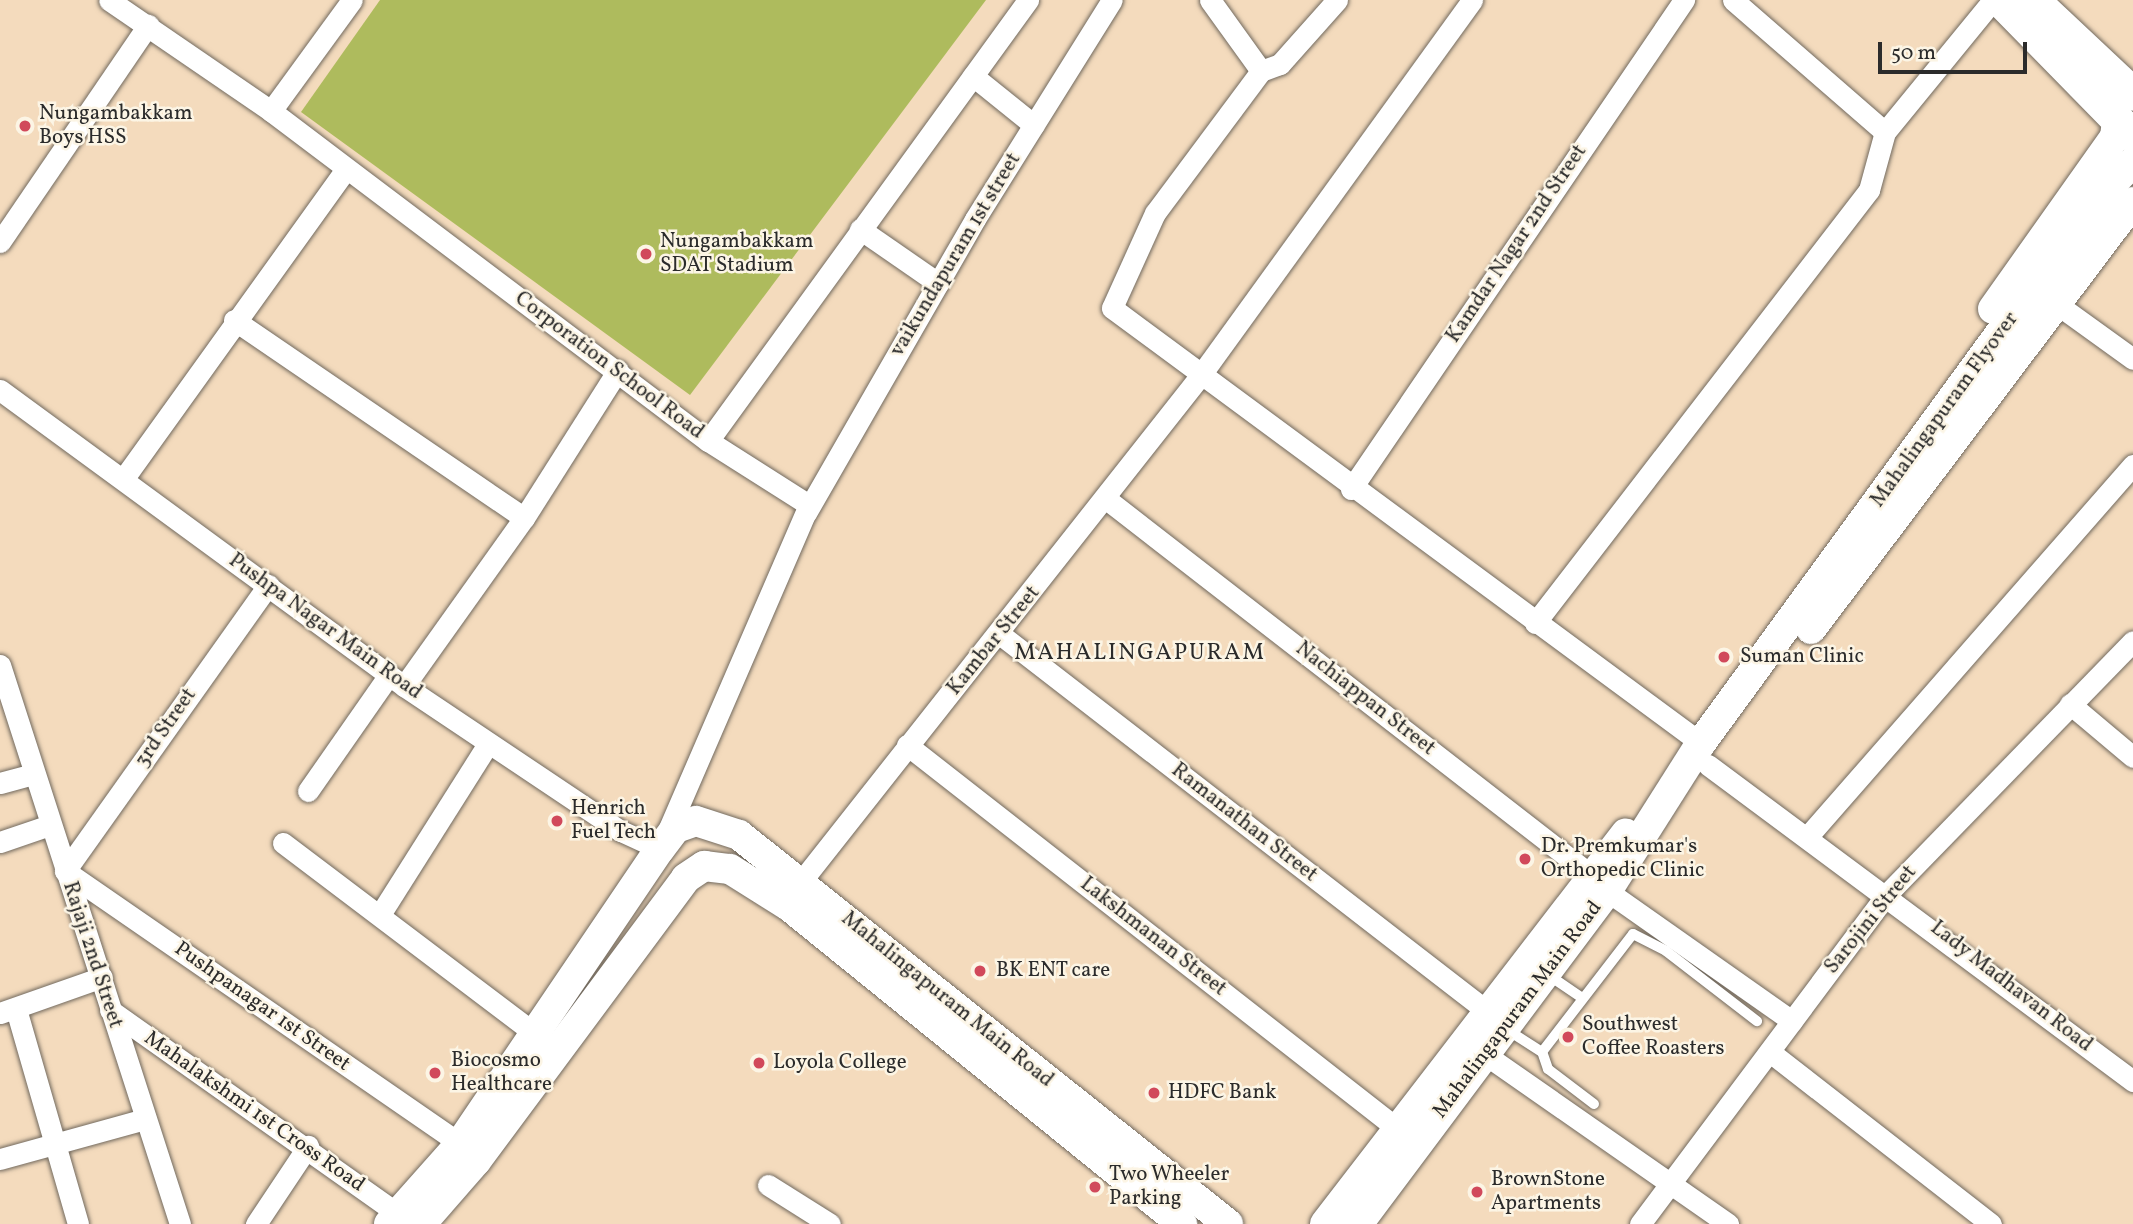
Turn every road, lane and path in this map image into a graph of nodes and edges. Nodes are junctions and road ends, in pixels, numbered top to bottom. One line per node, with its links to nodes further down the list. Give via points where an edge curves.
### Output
1 (109, 0): 13 (street, Corporation School Road)
2 (352, 0): 16 (street)
3 (1028, 0): 15 (street)
4 (1112, 0): 18 (street, vaikundapuram 1st street)
5 (1210, 0): 14 (street)
6 (1337, 0): 14 (street, via 1280,64)
7 (1472, 0): 30 (street, Kambar Street)
8 (1684, 0): 35 (street, Kamdar Nagar 2nd Street)
9 (1733, 0): 19 (street)
10 (1993, 0): 19 (street)
11 (2000, 0): 17 (main road)
12 (2033, 0): 17 (main road)
13 (148, 25): 16 (street, Corporation School Road); 24 (street)
14 (1261, 71): 30 (street, Lady Madhavan Road, via 1155,213 1112,308)
15 (973, 76): 18 (street); 23 (street)
16 (271, 111): 21 (street, Corporation School Road)
17 (2128, 117): 43 (main road, via 1769,624)
18 (1034, 125): 25 (street, vaikundapuram 1st street)
19 (1885, 132): 40 (street, via 1869,190)
20 (2133, 162): 43 (main road, Mahalingapuram Flyover, via 2101,195)
21 (346, 169): 27 (street); 29 (street, Corporation School Road)
22 (2133, 202): 26 (main road)
23 (860, 229): 25 (street); 32 (street)
24 (0, 242)
25 (938, 284): 37 (street, vaikundapuram 1st street)
26 (2054, 302): 28 (street); 50 (main road)
27 (234, 320): 34 (street); 38 (street)
28 (2133, 359)
29 (618, 370): 32 (street, Corporation School Road); 38 (street)
30 (1200, 376): 35 (street, Lady Madhavan Road); 36 (street, Kambar Street)
31 (0, 390): 34 (street, Pushpa Nagar Main Road)
32 (708, 442): 37 (street, Corporation School Road, via 809,505)
33 (2133, 465): 56 (street)
34 (124, 478): 39 (street, Pushpa Nagar Main Road)
35 (1351, 489): 40 (street, Lady Madhavan Road)
36 (1105, 498): 41 (street, Kambar Street); 62 (street, Nachiappan Street)
37 (806, 513): 59 (street)
38 (524, 518): 45 (street)
39 (268, 585): 45 (street, Pushpa Nagar Main Road); 60 (street, 3rd Street)
40 (1535, 623): 50 (street, Lady Madhavan Road)
41 (1001, 635): 49 (street, Kambar Street); 71 (street, Ramanathan Street)
42 (2133, 641): 46 (street, Sarojini Street)
43 (1761, 664): 50 (main road, Mahalingapuram Main Road)
44 (0, 665): 47 (street, Rajaji 2nd Street)
45 (397, 680): 48 (street, Pushpa Nagar Main Road); 54 (street)
46 (2070, 704): 51 (street); 64 (street, Sarojini Street)
47 (6, 708): 52 (street, Rajaji 2nd Street)
48 (488, 744): 59 (street, Pushpa Nagar Main Road); 65 (street)
49 (907, 745): 63 (street, Kambar Street); 81 (street, Lakshmanan Street)
50 (1701, 755): 56 (street, Lady Madhavan Road); 62 (main road, Mahalingapuram Main Road)
51 (2133, 757)
52 (34, 774): 53 (street); 55 (street, Rajaji 2nd Street)
53 (0, 783)
54 (308, 791)
55 (50, 825): 57 (street); 60 (street, Rajaji 2nd Street)
56 (1808, 836): 64 (street, Lady Madhavan Road)
57 (0, 842)
58 (283, 843): 65 (street)
59 (660, 849): 61 (main road); 63 (main road, Mahalingapuram Main Road, via 676,828 714,824); 74 (main road, Mahalingapuram Main Road)
60 (65, 871): 67 (street, Rajaji 2nd Street); 83 (street, Pushpanagar 1st Street)
61 (686, 878): 63 (main road, Mahalingapuram Main Road, via 704,866 730,869); 88 (main road, via 476,1161)
62 (1599, 883): 66 (main road, Mahalingapuram Main Road); 71 (main road, Mahalingapuram Main Road); 72 (street, Nachiappan Street)
63 (792, 892): 93 (main road, Mahalingapuram Main Road); 94 (main road, Mahalingapuram Main Road)
64 (1888, 893): 72 (street, Sarojini Street); 78 (street, Lady Madhavan Road)
65 (381, 913): 74 (street)
66 (1546, 973): 68 (lane); 71 (main road, Mahalingapuram Main Road)
67 (102, 977): 69 (street, Rajaji 2nd Street); 70 (street)
68 (1582, 998): 73 (lane, via 1633,934 1666,951); 76 (lane)
69 (110, 1010): 80 (street, Rajaji 2nd Street); 84 (street, Mahalakshmi 1st Cross Road)
70 (8, 1011): 82 (street)
71 (1496, 1020): 75 (main road, Mahalingapuram Main Road); 76 (lane)
72 (1792, 1020): 77 (street, Sarojini Street)
73 (1757, 1021)
74 (533, 1032): 83 (main road, Mahalingapuram Main Road)
75 (1475, 1048): 81 (main road, Mahalingapuram Main Road); 86 (street); 96 (main road, Mahalingapuram Main Road)
76 (1542, 1052): 79 (lane, via 1548,1069)
77 (1770, 1052): 86 (street, Sarojini Street); 99 (street)
78 (2133, 1081)
79 (1594, 1104)
80 (142, 1120): 82 (street); 90 (street, Rajaji 2nd Street)
81 (1399, 1130): 95 (main road, Mahalingapuram Main Road)
82 (58, 1140): 85 (street); 89 (street)
83 (460, 1143): 88 (main road, Mahalingapuram Main Road)
84 (308, 1146): 88 (street, Mahalakshmi 1st Cross Road); 91 (street)
85 (0, 1159)
86 (1672, 1181): 97 (street, Sarojini Street); 98 (street)
87 (768, 1185): 92 (street)
88 (403, 1221)
89 (78, 1224)
90 (180, 1224)
91 (256, 1224)
92 (830, 1224)
93 (1182, 1224)
94 (1228, 1224)
95 (1325, 1224)
96 (1357, 1224)
97 (1640, 1224)
98 (1728, 1224)
99 (1991, 1224)

